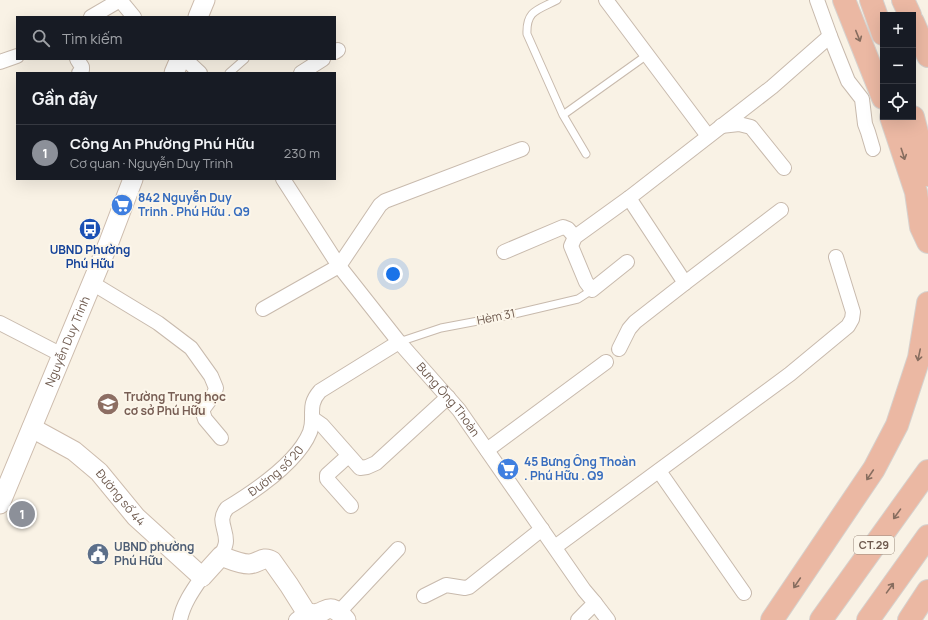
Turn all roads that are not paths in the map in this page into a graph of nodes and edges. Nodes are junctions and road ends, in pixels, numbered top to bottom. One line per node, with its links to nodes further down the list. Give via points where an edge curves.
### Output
1 (120, 0): 10 (street); 11 (street)
2 (205, 0): 12 (street)
3 (557, 0): 31 (lane, via 531,14 527,22 527,34)
4 (606, 0): 16 (street)
5 (817, 0): 15 (street)
6 (844, 0): 30 (highway, one-way to 30)
7 (871, 0): 13 (highway)
8 (903, 0): 9 (highway)
9 (909, 12)
10 (93, 16)
11 (133, 16)
12 (198, 16)
13 (880, 26)
14 (916, 29): 18 (highway)
15 (830, 36): 34 (street, via 772,87); 37 (street, via 848,81 862,100 865,124)
16 (647, 55): 31 (lane); 35 (street)
17 (16, 56): 24 (street)
18 (928, 56)
19 (78, 60): 25 (street, via 82,67)
20 (180, 60): 26 (street)
21 (186, 60): 27 (street)
22 (244, 60): 28 (lane)
23 (321, 60): 29 (street)
24 (0, 62)
25 (80, 72)
26 (174, 72)
27 (199, 72)
28 (230, 72)
29 (303, 72)
30 (880, 90)
31 (563, 115): 38 (lane)
32 (891, 120): 46 (highway, one-way to 46, via 916,192 922,226)
33 (913, 120): 40 (highway)
34 (721, 126): 35 (street); 39 (street, via 739,124 751,127)
35 (708, 136): 43 (street)
36 (522, 149): 50 (street, via 385,201)
37 (873, 149)
38 (586, 154)
39 (784, 168)
40 (928, 175)
41 (133, 180): 51 (street, Nguyễn Duy Trinh)
42 (284, 180): 50 (street, Bưng Ông Thoàn)
43 (629, 198): 45 (street); 52 (street)
44 (781, 210): 52 (street)
45 (575, 237): 47 (street, via 564,227); 53 (street, via 571,246)
46 (928, 242)
47 (504, 252)
48 (836, 257): 67 (street, via 853,312 848,326 790,374)
49 (627, 262): 53 (street)
50 (340, 266): 55 (street); 57 (street, Bưng Ông Thoàn)
51 (92, 283): 59 (street, Nguyễn Duy Trinh); 64 (street, via 158,323 191,348 211,376 216,388 203,413)
52 (685, 283): 58 (street, via 635,322)
53 (592, 290): 57 (lane, Hèm 31, via 578,299 441,328)
54 (928, 303): 86 (highway, one-way to 86, via 919,358 897,425 874,469)
55 (263, 309)
56 (0, 323): 59 (street)
57 (399, 342): 61 (street, Bưng Ông Thoàn); 62 (street, Đường số 20, via 320,391 312,402)
58 (620, 348)
59 (62, 355): 63 (street, Nguyễn Duy Trinh)
60 (606, 362): 65 (street)
61 (448, 397): 65 (street, Bưng Ông Thoàn); 66 (street, via 376,463 360,468)
62 (312, 418): 66 (street, via 322,425); 75 (street, Đường số 20, via 309,433 296,455 259,487 223,513 226,541)
63 (32, 428): 69 (street, Nguyễn Duy Trinh); 76 (street, Đường số 44, via 74,451 99,472 136,517)
64 (221, 438)
65 (487, 450): 71 (street, Bưng Ông Thoàn)
66 (348, 456): 70 (street, via 327,475 327,479)
67 (659, 471): 73 (street); 78 (street)
68 (928, 471): 87 (highway, CT.29, one-way to 87)
69 (0, 504)
70 (350, 506)
71 (542, 529): 73 (street, Bưng Ông Thoàn); 79 (street, via 469,587 446,585)
72 (928, 536): 88 (highway, CT.29, one-way to 72)
73 (555, 547): 80 (street, Bưng Ông Thoàn)
74 (398, 549): 82 (street)
75 (221, 556): 76 (street, Đường số 20); 81 (street, via 249,564 265,558 272,561 289,585)
76 (202, 577): 83 (street, Đường số 20, via 190,595)
77 (928, 591): 89 (highway)
78 (744, 594)
79 (424, 596)
80 (595, 603): 84 (street); 85 (street, Bưng Ông Thoàn)
81 (301, 616): 82 (street, via 318,615 334,609)
82 (342, 616)
83 (180, 620)
84 (578, 620)
85 (608, 620)
86 (772, 620)
87 (821, 620)
88 (868, 620)
89 (909, 620)

